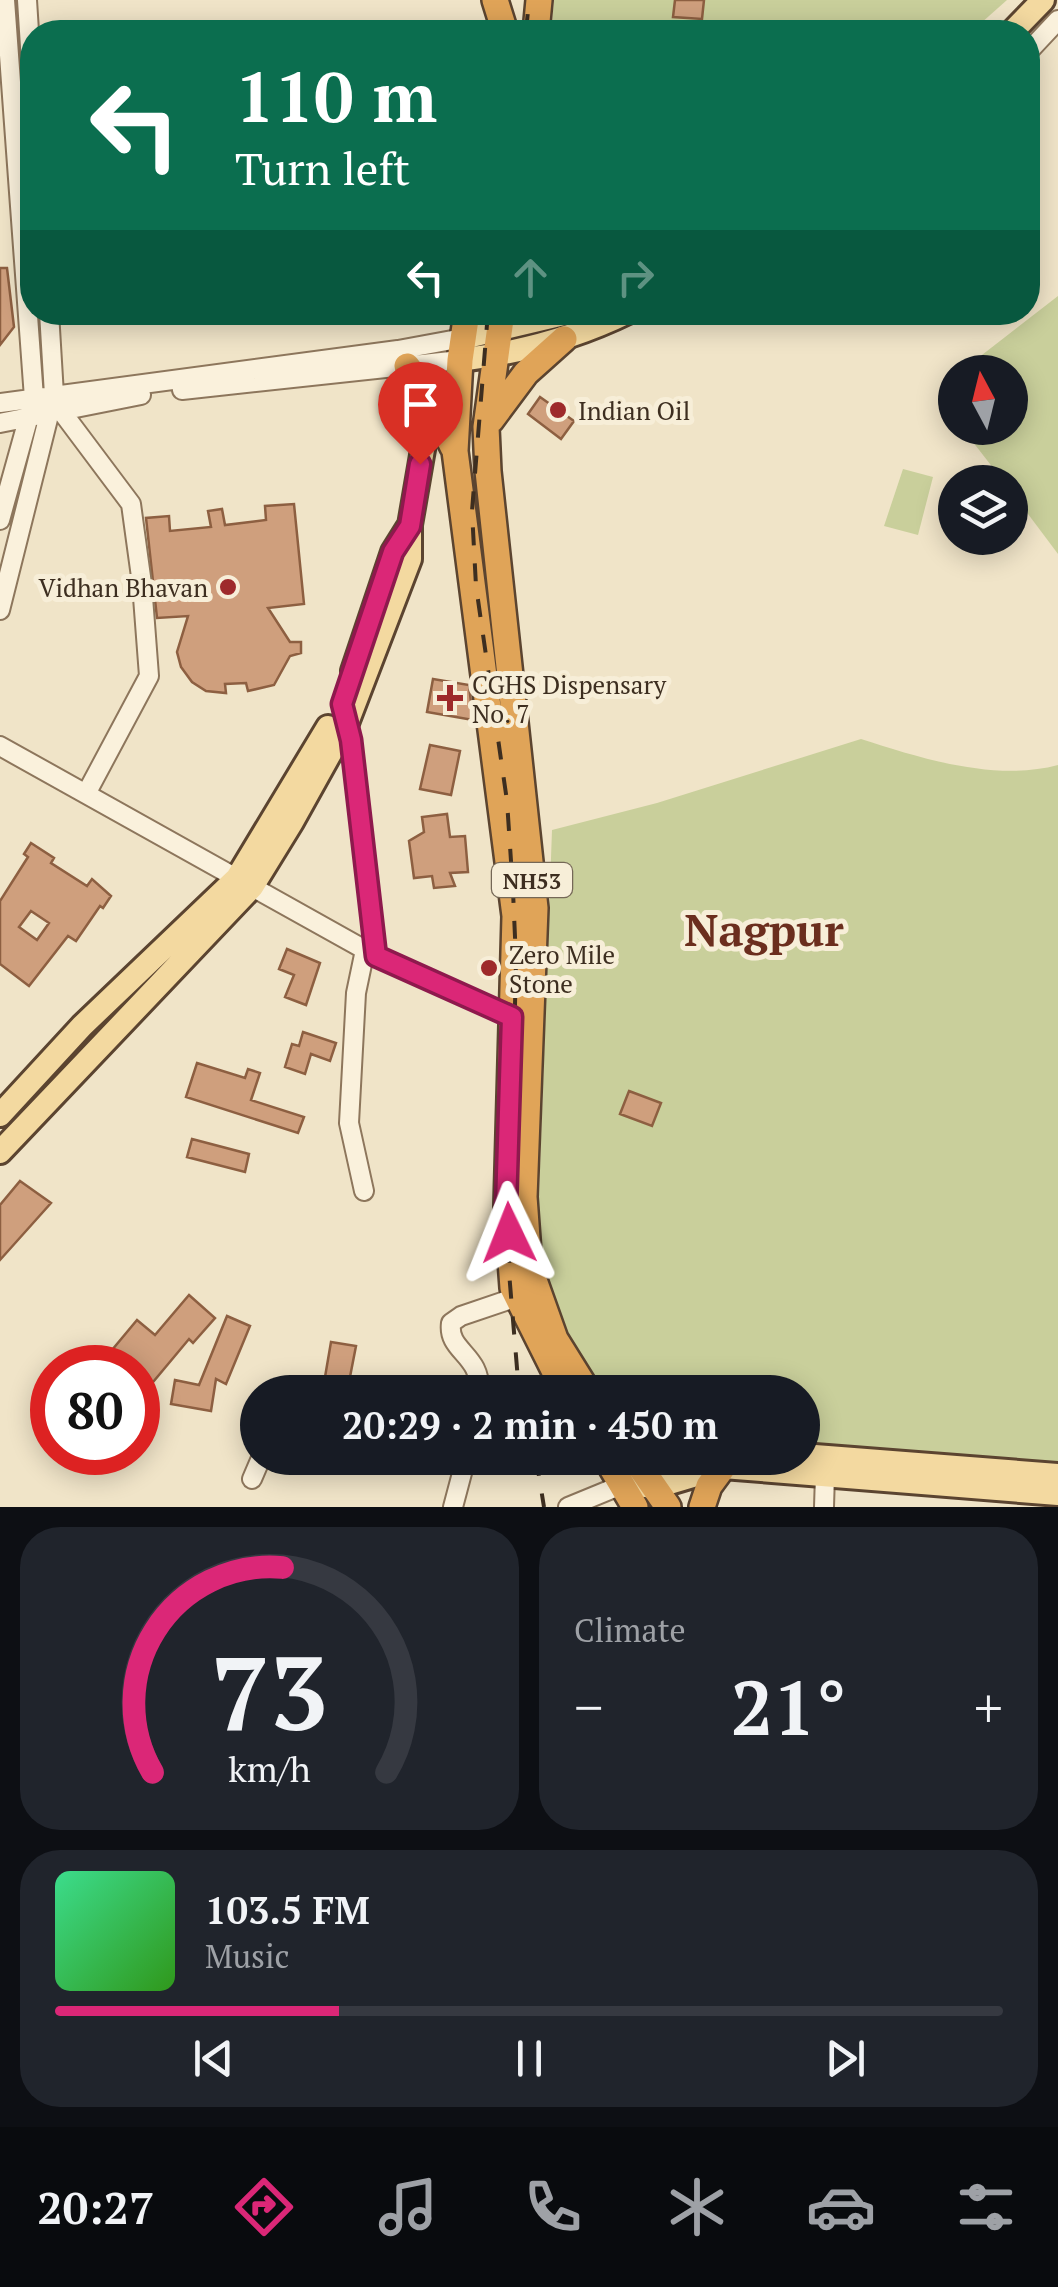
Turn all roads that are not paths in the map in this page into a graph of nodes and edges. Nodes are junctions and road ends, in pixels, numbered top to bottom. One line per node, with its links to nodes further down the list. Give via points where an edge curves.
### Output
1 (5, 0): 8 (street)
2 (1043, 0): 4 (main road)
3 (1058, 4): 6 (main road)
4 (1024, 20)
5 (1058, 20): 7 (street)
6 (1040, 23)
7 (1040, 39)
8 (20, 206)
9 (29, 325): 18 (street)
10 (49, 325): 21 (street)
11 (465, 325): 16 (highway)
12 (527, 325): 14 (main road)
13 (597, 325): 15 (main road)
14 (499, 333): 15 (main road); 16 (main road); 23 (highway, NH53)
15 (564, 339): 23 (highway, via 526,373)
16 (461, 349): 17 (street); 21 (street, via 398,350); 24 (highway, NH53)
17 (408, 366): 19 (highway); 21 (street)
18 (34, 398): 20 (street); 21 (street)
19 (431, 403): 24 (highway); 27 (main road, via 410,526 393,552)
20 (0, 404)
21 (48, 410): 22 (street); 25 (street); 26 (street); 29 (street, via 131,504 142,584 149,676)
22 (0, 423)
23 (486, 427): 41 (highway, NH53, via 535,908 524,1197 529,1266 554,1339)
24 (455, 451): 32 (highway, NH53, via 515,916)
25 (0, 520)
26 (0, 610)
27 (344, 714): 30 (main road); 31 (street)
28 (0, 746): 29 (street)
29 (86, 794): 30 (street)
30 (244, 883): 31 (street); 33 (main road); 34 (main road)
31 (370, 953): 32 (street); 37 (street, via 356,993 348,1123)
32 (512, 1017): 38 (highway, NH53, via 506,1206)
33 (72, 1037): 34 (main road); 35 (main road)
34 (88, 1058): 36 (main road)
35 (0, 1115)
36 (0, 1152)
37 (364, 1191)
38 (518, 1297): 39 (street, via 451,1323 454,1343 475,1362); 40 (highway, NH53)
39 (477, 1375)
40 (557, 1375)
41 (577, 1375)
42 (820, 1466): 49 (main road)
43 (820, 1466): 52 (main road)
44 (254, 1475): 50 (street)
45 (461, 1475): 53 (street)
46 (687, 1475): 51 (main road)
47 (717, 1475): 55 (highway)
48 (819, 1475): 56 (street)
49 (1058, 1475)
50 (252, 1479)
51 (643, 1485): 54 (street)
52 (1058, 1494)
53 (453, 1507)
54 (568, 1507)
55 (702, 1507)
56 (824, 1507)

